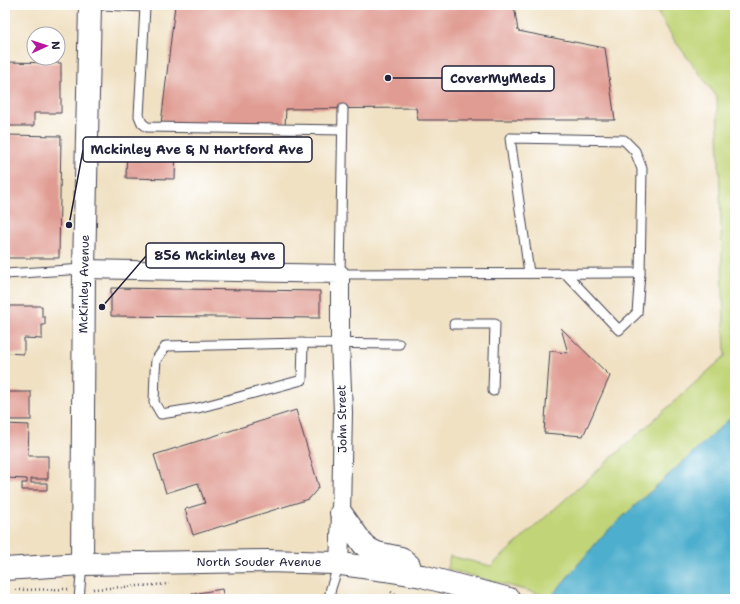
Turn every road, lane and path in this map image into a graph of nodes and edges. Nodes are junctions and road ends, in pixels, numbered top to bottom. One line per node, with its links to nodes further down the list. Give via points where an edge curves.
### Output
1 (90, 5): 6 (main road, McKinley Avenue)
2 (102, 5): 3 (lane)
3 (146, 6): 5 (lane, via 139,116 147,127)
4 (343, 109): 5 (lane)
5 (342, 130): 10 (lane)
6 (84, 269): 9 (lane); 10 (street); 18 (main road, McKinley Avenue)
7 (529, 273): 8 (lane, via 510,138 624,140 636,151 642,169); 10 (lane); 11 (lane)
8 (640, 273): 11 (lane); 11 (lane, via 637,313 619,330)
9 (5, 274)
10 (340, 274): 14 (street, John Street)
11 (565, 274)
12 (454, 324): 16 (lane, via 494,324)
13 (304, 343): 13 (lane, via 302,380 198,408 161,414 154,402 156,360 166,346); 14 (lane)
14 (340, 343): 15 (lane); 17 (street, John Street, via 343,412)
15 (399, 344)
16 (493, 391)
17 (341, 513): 19 (street, John Street); 21 (main road, via 362,544 377,553 401,558)
18 (82, 564): 19 (main road, North Souder Avenue, via 267,561); 20 (main road, North Souder Avenue); 22 (lane)
19 (339, 564): 21 (main road, North Souder Avenue); 23 (lane)
20 (5, 569)
21 (422, 576): 24 (main road, North Souder Avenue)
22 (79, 599)
23 (329, 599)
24 (509, 599)

